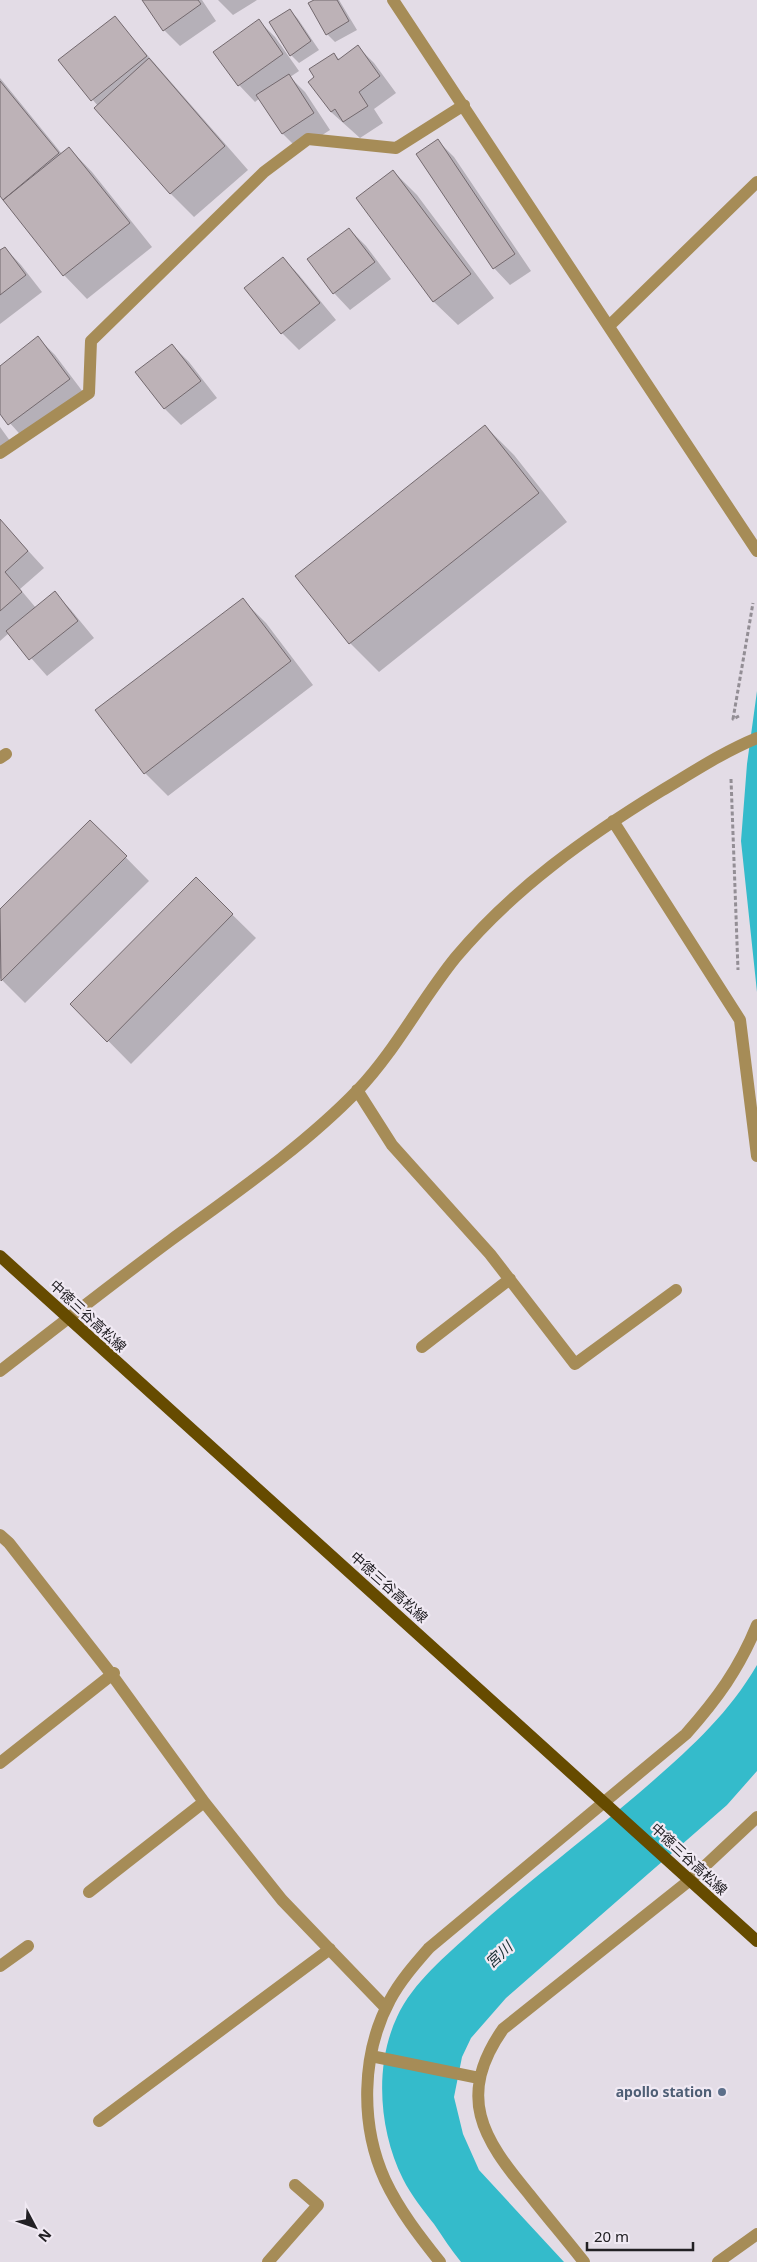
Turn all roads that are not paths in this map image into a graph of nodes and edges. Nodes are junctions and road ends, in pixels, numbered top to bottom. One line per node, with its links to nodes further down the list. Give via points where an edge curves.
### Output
1 (393, 0): 2 (street)
2 (464, 105): 4 (street); 5 (street, via 396,148 308,139 264,172 91,341 89,393)
3 (757, 182): 4 (street)
4 (609, 326): 6 (street)
5 (0, 453)
6 (757, 551)
7 (757, 738): 8 (street, via 730,749)
8 (613, 821): 9 (street, via 538,876 476,933 453,960 396,1043); 10 (street, via 740,1020)
9 (357, 1090): 12 (street, via 392,1145); 14 (street, via 237,1192)
10 (757, 1156)
11 (0, 1256): 14 (main road, 中徳三谷高松線)
12 (510, 1279): 13 (street, via 575,1364); 15 (street)
13 (676, 1290)
14 (68, 1318): 16 (street); 22 (main road, 中徳三谷高松線)
15 (422, 1348)
16 (0, 1370)
17 (0, 1535): 19 (street)
18 (757, 1625): 22 (street, via 739,1664 717,1699 686,1734)
19 (113, 1674): 20 (street); 21 (street)
20 (0, 1763)
21 (204, 1802): 25 (street); 28 (street, via 282,1900)
22 (609, 1806): 24 (main road, 中徳三谷高松線); 30 (street, via 429,1948 409,1970)
23 (757, 1817): 24 (street)
24 (686, 1876): 26 (main road, 中徳三谷高松線); 32 (street, via 503,2029)
25 (89, 1892)
26 (757, 1941)
27 (28, 1946): 29 (street)
28 (330, 1950): 30 (street); 33 (street)
29 (0, 1966)
30 (386, 2008): 31 (street, via 378,2028)
31 (376, 2057): 32 (street); 37 (street, via 367,2093 375,2152 385,2180 403,2213)
32 (474, 2077): 38 (street, via 479,2110 489,2142)
33 (99, 2121)
34 (295, 2185): 36 (street, via 318,2205)
35 (757, 2234): 39 (street)
36 (268, 2262)
37 (440, 2262)
38 (584, 2262)
39 (718, 2262)

